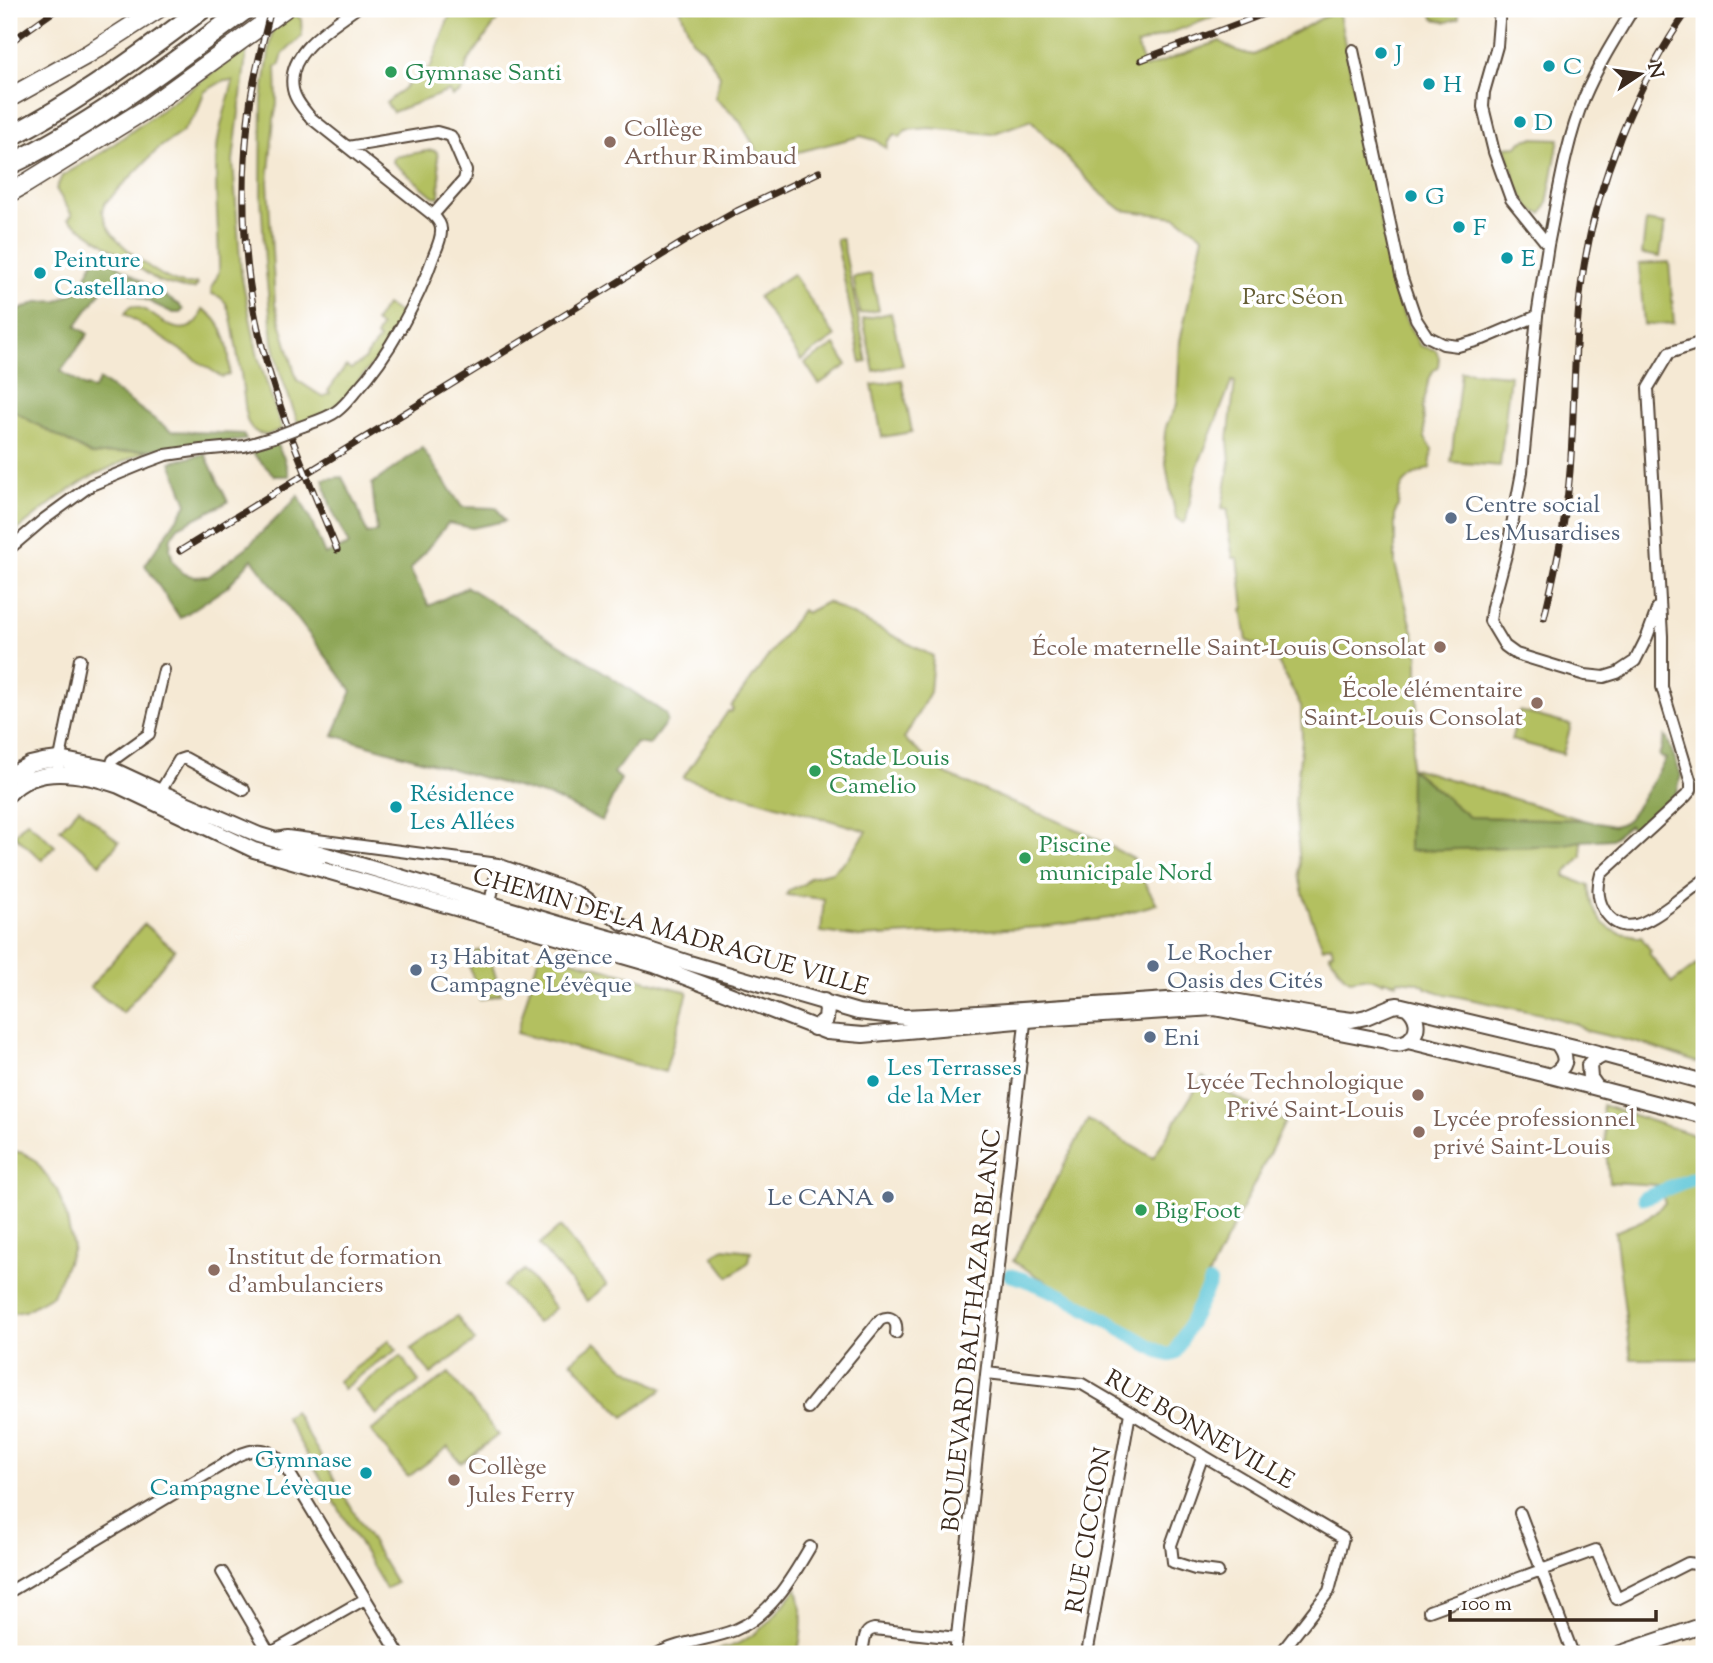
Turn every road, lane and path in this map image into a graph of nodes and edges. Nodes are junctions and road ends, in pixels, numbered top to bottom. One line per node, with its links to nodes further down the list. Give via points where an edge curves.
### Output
1 (158, 9): 9 (main road)
2 (202, 9): 10 (highway, via 133,60)
3 (246, 9): 12 (highway, via 74,130)
4 (284, 9): 13 (main road, via 143,111)
5 (355, 9): 11 (street, via 307,45 294,74 293,89 311,118)
6 (1500, 9): 15 (street, via 1483,107 1511,199)
7 (1633, 9): 15 (street, via 1584,97)
8 (1353, 50): 16 (street, via 1401,275 1427,336 1458,346)
9 (9, 98)
10 (9, 137)
11 (348, 147): 14 (street); 14 (street, via 437,132 452,136 466,171 464,180)
12 (9, 165)
13 (9, 193)
14 (433, 215): 18 (street, bridge, via 441,237 429,270 386,353 345,404 329,416 274,437 244,446 166,455 102,480)
15 (1548, 245): 16 (street)
16 (1537, 316): 19 (street, via 1522,472 1490,621 1504,646 1516,654 1604,677 1635,661)
17 (1704, 343): 19 (street, via 1669,353 1648,388)
18 (9, 549)
19 (1660, 602): 34 (street, via 1662,687 1690,790 1601,874 1598,896 1612,920 1639,925)
20 (80, 659): 22 (street)
21 (164, 670): 24 (street, via 149,734 113,760)
22 (58, 766): 23 (street, CHEMIN DE LA MADRAGUE VILLE, via 43,761); 24 (street, CHEMIN DE LA MADRAGUE VILLE); 27 (street, CHEMIN DE LA MADRAGUE VILLE)
23 (9, 775)
24 (108, 775): 26 (street, CHEMIN DE LA MADRAGUE VILLE); 30 (street, CHEMIN DE LA MADRAGUE VILLE, via 119,786)
25 (244, 790): 26 (street, via 185,758 179,760)
26 (160, 792): 28 (street, CHEMIN DE LA MADRAGUE VILLE)
27 (9, 794)
28 (272, 839): 29 (street, via 287,836); 31 (street, CHEMIN DE LA MADRAGUE VILLE)
29 (382, 849): 32 (street); 33 (street)
30 (274, 856): 31 (street, via 287,852 316,859); 35 (street, CHEMIN DE LA MADRAGUE VILLE)
31 (329, 856): 33 (street, CHEMIN DE LA MADRAGUE VILLE)
32 (498, 864): 37 (street); 38 (street, via 578,892)
33 (373, 869): 35 (street, via 378,879 409,888); 37 (street, CHEMIN DE LA MADRAGUE VILLE)
34 (1704, 880)
35 (417, 896): 36 (street, CHEMIN DE LA MADRAGUE VILLE)
36 (435, 901): 37 (street, via 477,906); 43 (street, CHEMIN DE LA MADRAGUE VILLE, via 654,965)
37 (490, 902): 39 (street, CHEMIN DE LA MADRAGUE VILLE)
38 (623, 925)
39 (816, 999): 42 (street, CHEMIN DE LA MADRAGUE VILLE, via 859,1012 904,1017); 43 (street, via 799,1010); 43 (street, via 827,1009 826,1019)
40 (1408, 1008): 41 (street, via 1398,1005); 45 (street, via 1417,1025); 46 (street)
41 (1385, 1010): 42 (street, CHEMIN DE LA MADRAGUE VILLE, via 1352,1020 1211,997); 44 (street, via 1378,1026)
42 (1026, 1015): 43 (street, CHEMIN DE LA MADRAGUE VILLE, via 863,1035); 44 (street, CHEMIN DE LA MADRAGUE VILLE, via 1214,1008); 53 (street, BOULEVARD BALTHAZAR BLANC)
43 (808, 1025)
44 (1387, 1041): 45 (street)
45 (1408, 1041): 48 (street)
46 (1558, 1044): 47 (street); 48 (street, via 1565,1060 1561,1070)
47 (1603, 1055): 49 (street); 50 (street, via 1589,1065)
48 (1551, 1076): 50 (street)
49 (1704, 1082)
50 (1597, 1088): 51 (street)
51 (1704, 1116)
52 (896, 1333): 54 (street, via 895,1321 880,1320)
53 (987, 1373): 55 (street, RUE BONNEVILLE, via 1082,1384); 67 (street, BOULEVARD BALTHAZAR BLANC)
54 (808, 1408)
55 (1130, 1413): 56 (street, RUE BONNEVILLE); 73 (street, RUE CICCION)
56 (1203, 1455): 62 (street, via 1171,1545 1173,1562); 74 (street, RUE BONNEVILLE, via 1343,1538 1329,1591)
57 (1520, 1513): 60 (street)
58 (810, 1546): 71 (street, via 772,1603 755,1619)
59 (1704, 1565): 60 (street, via 1688,1563 1617,1599 1596,1550)
60 (1542, 1569): 65 (street); 75 (street)
61 (222, 1572): 69 (street)
62 (1218, 1572)
63 (9, 1592): 64 (street, via 237,1456 262,1449 287,1469)
64 (365, 1598): 69 (street); 70 (street)
65 (1429, 1611)
66 (1704, 1625): 76 (street)
67 (957, 1638): 68 (street, via 874,1629 866,1633); 72 (street, BOULEVARD BALTHAZAR BLANC)
68 (863, 1647)
69 (270, 1654)
70 (399, 1654)
71 (657, 1654)
72 (955, 1654)
73 (1087, 1654)
74 (1280, 1654)
75 (1573, 1654)
76 (1618, 1654)

